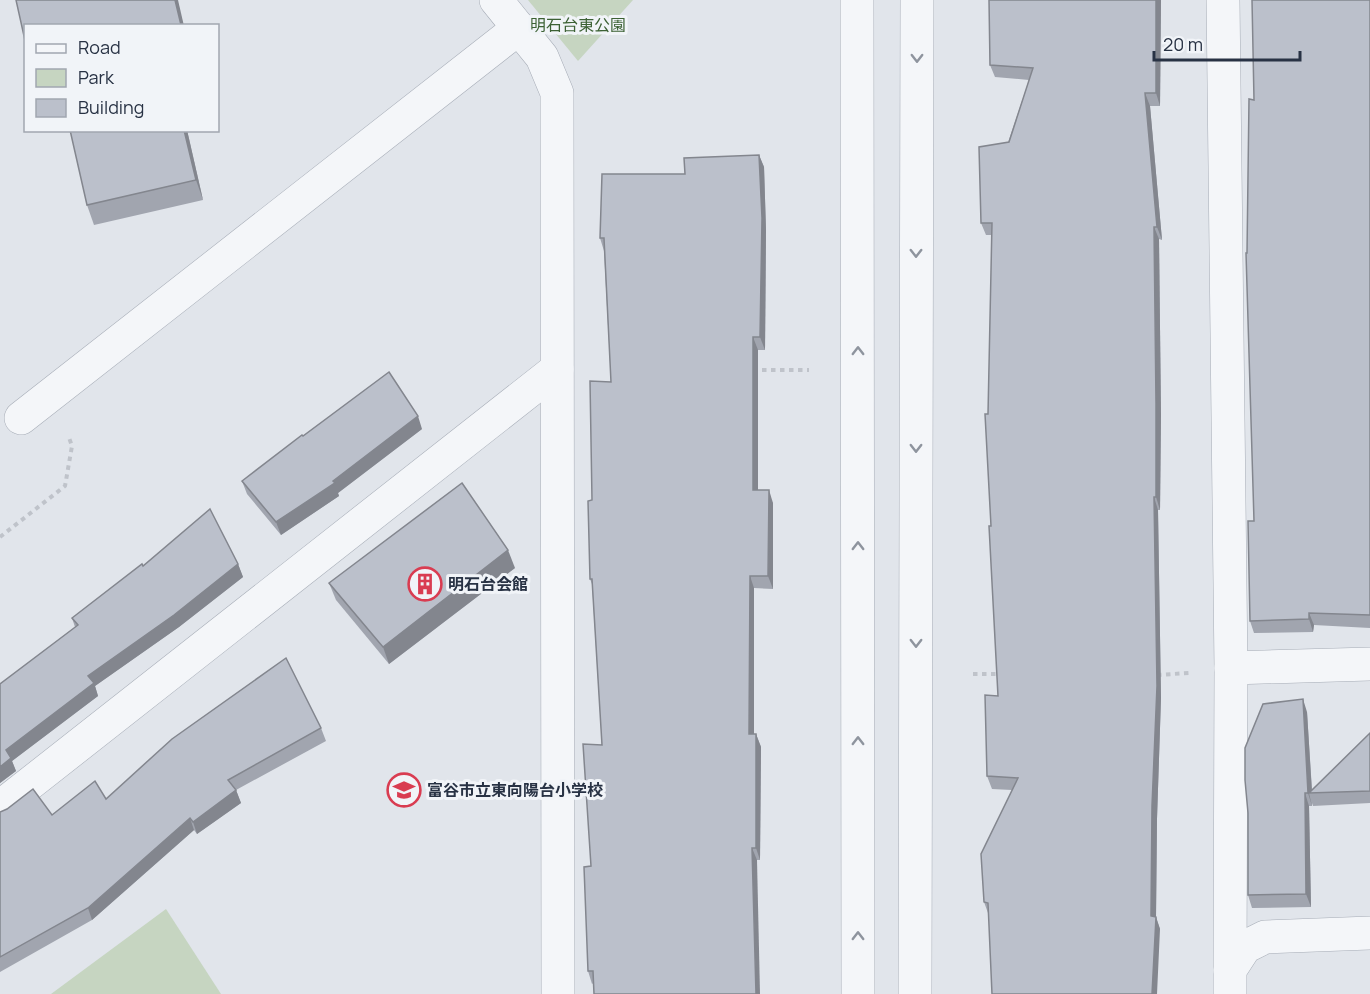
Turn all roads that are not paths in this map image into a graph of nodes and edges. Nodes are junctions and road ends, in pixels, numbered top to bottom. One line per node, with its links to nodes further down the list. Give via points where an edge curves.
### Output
1 (496, 0): 5 (street)
2 (857, 0): 14 (street, one-way to 2)
3 (917, 0): 15 (street, one-way to 15)
4 (1223, 0): 9 (street)
5 (519, 28): 6 (street, via 542,57 557,93); 7 (street)
6 (557, 369): 10 (street); 13 (street)
7 (21, 418)
8 (1370, 664): 9 (street)
9 (1231, 668): 12 (street)
10 (0, 807)
11 (1370, 933): 12 (street, via 1265,937 1245,947)
12 (1230, 982)
13 (558, 994)
14 (858, 994)
15 (915, 994)

